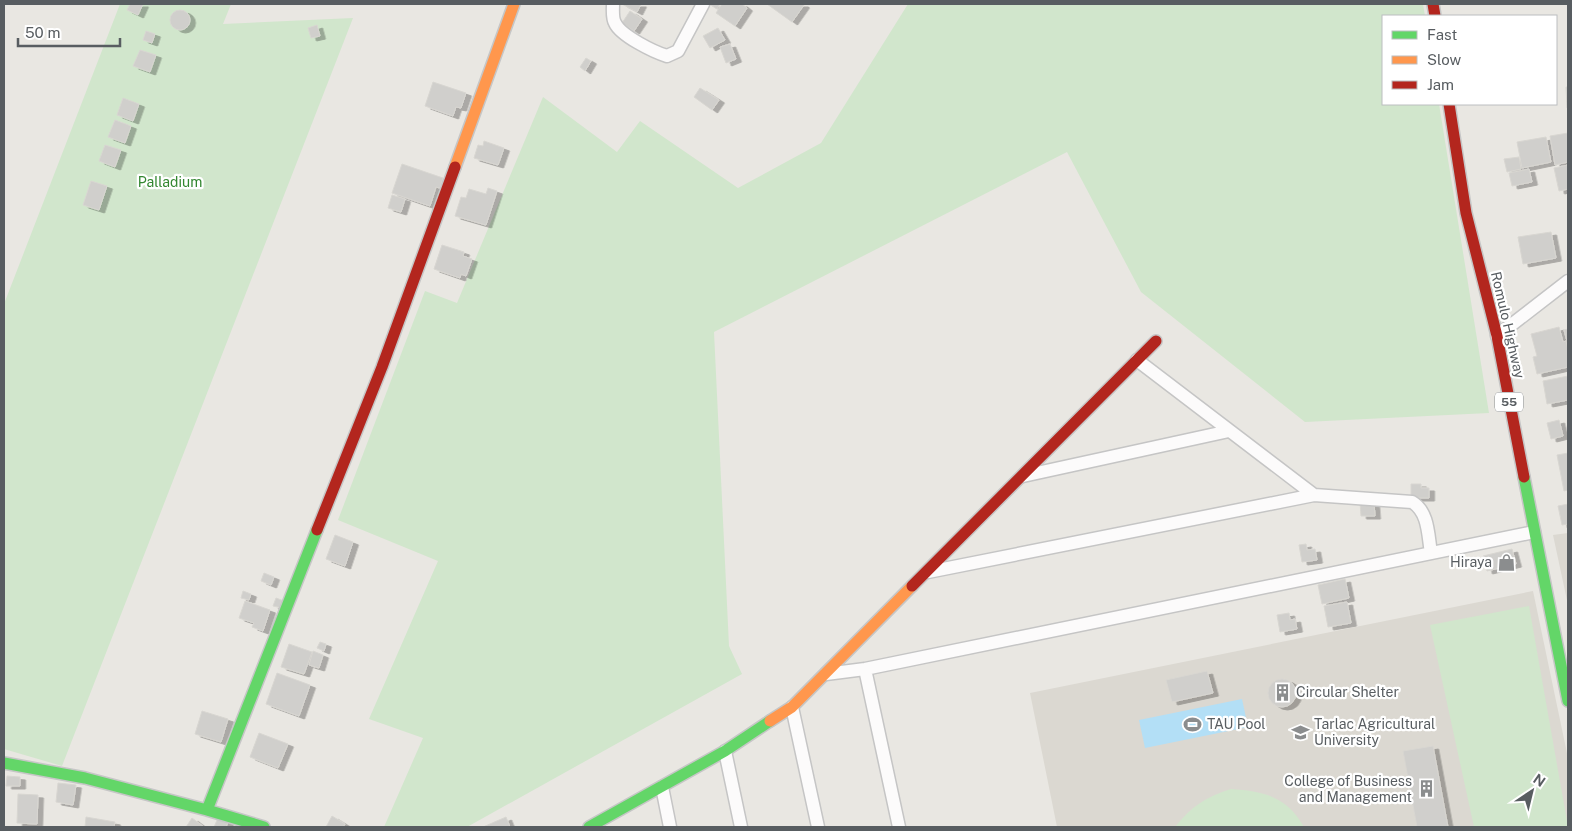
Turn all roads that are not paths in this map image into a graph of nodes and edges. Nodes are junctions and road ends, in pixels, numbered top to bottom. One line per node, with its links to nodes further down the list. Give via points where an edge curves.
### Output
1 (514, 4): 22 (main road, via 382,367)
2 (612, 4): 3 (street, via 614,22 619,31 668,56 678,51)
3 (703, 4)
4 (1449, 105): 6 (main road, Romulo Highway / 55, via 1466,213)
5 (1568, 281): 6 (street)
6 (1497, 336): 12 (main road, Romulo Highway / 55)
7 (1156, 341): 8 (main road)
8 (1137, 360): 9 (street); 10 (main road)
9 (1229, 431): 10 (street); 11 (street)
10 (1023, 476): 14 (main road)
11 (1314, 495): 13 (street, via 1412,502 1424,512); 14 (street)
12 (1534, 532): 13 (street); 17 (main road, Romulo Highway / 55)
13 (1431, 553): 15 (street)
14 (928, 572): 16 (main road)
15 (865, 669): 16 (street); 28 (street)
16 (826, 674): 18 (main road)
17 (1568, 701)
18 (792, 708): 19 (main road); 27 (street)
19 (725, 751): 21 (main road); 26 (street)
20 (4, 763): 22 (main road, via 85,778)
21 (662, 787): 24 (main road); 25 (street)
22 (207, 810): 23 (main road)
23 (264, 827)
24 (589, 827)
25 (670, 827)
26 (741, 827)
27 (818, 827)
28 (899, 827)

